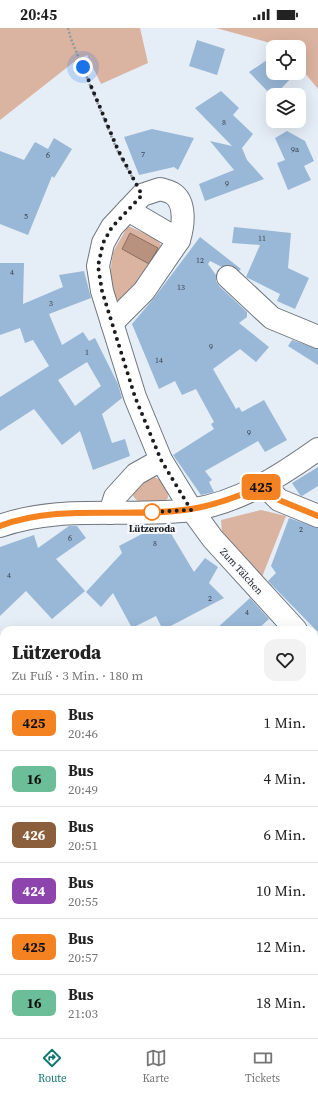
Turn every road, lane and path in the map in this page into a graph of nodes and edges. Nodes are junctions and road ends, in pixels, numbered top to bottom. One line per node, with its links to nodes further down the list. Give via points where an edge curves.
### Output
1 (68, 28): 2 (path, via 118,150)
2 (135, 203): 3 (street); 3 (street, via 160,189 173,193 180,205 182,216 183,228); 5 (street, Zum Tälchen, via 112,227 103,243 98,266 102,291)
3 (179, 240): 5 (street, via 144,291)
4 (228, 277): 6 (street, via 272,318)
5 (112, 323): 8 (street, Zum Tälchen, via 135,397)
6 (318, 337)
7 (318, 449): 9 (street)
8 (161, 460): 10 (street, Zum Tälchen); 11 (street, via 136,474 115,498)
9 (264, 485): 10 (street, via 236,498); 12 (street, via 279,500)
10 (191, 510): 11 (street); 14 (street, Zum Tälchen, via 213,539)
11 (110, 513): 13 (street, via 76,513 31,518)
12 (318, 516)
13 (0, 526)
14 (292, 626)

